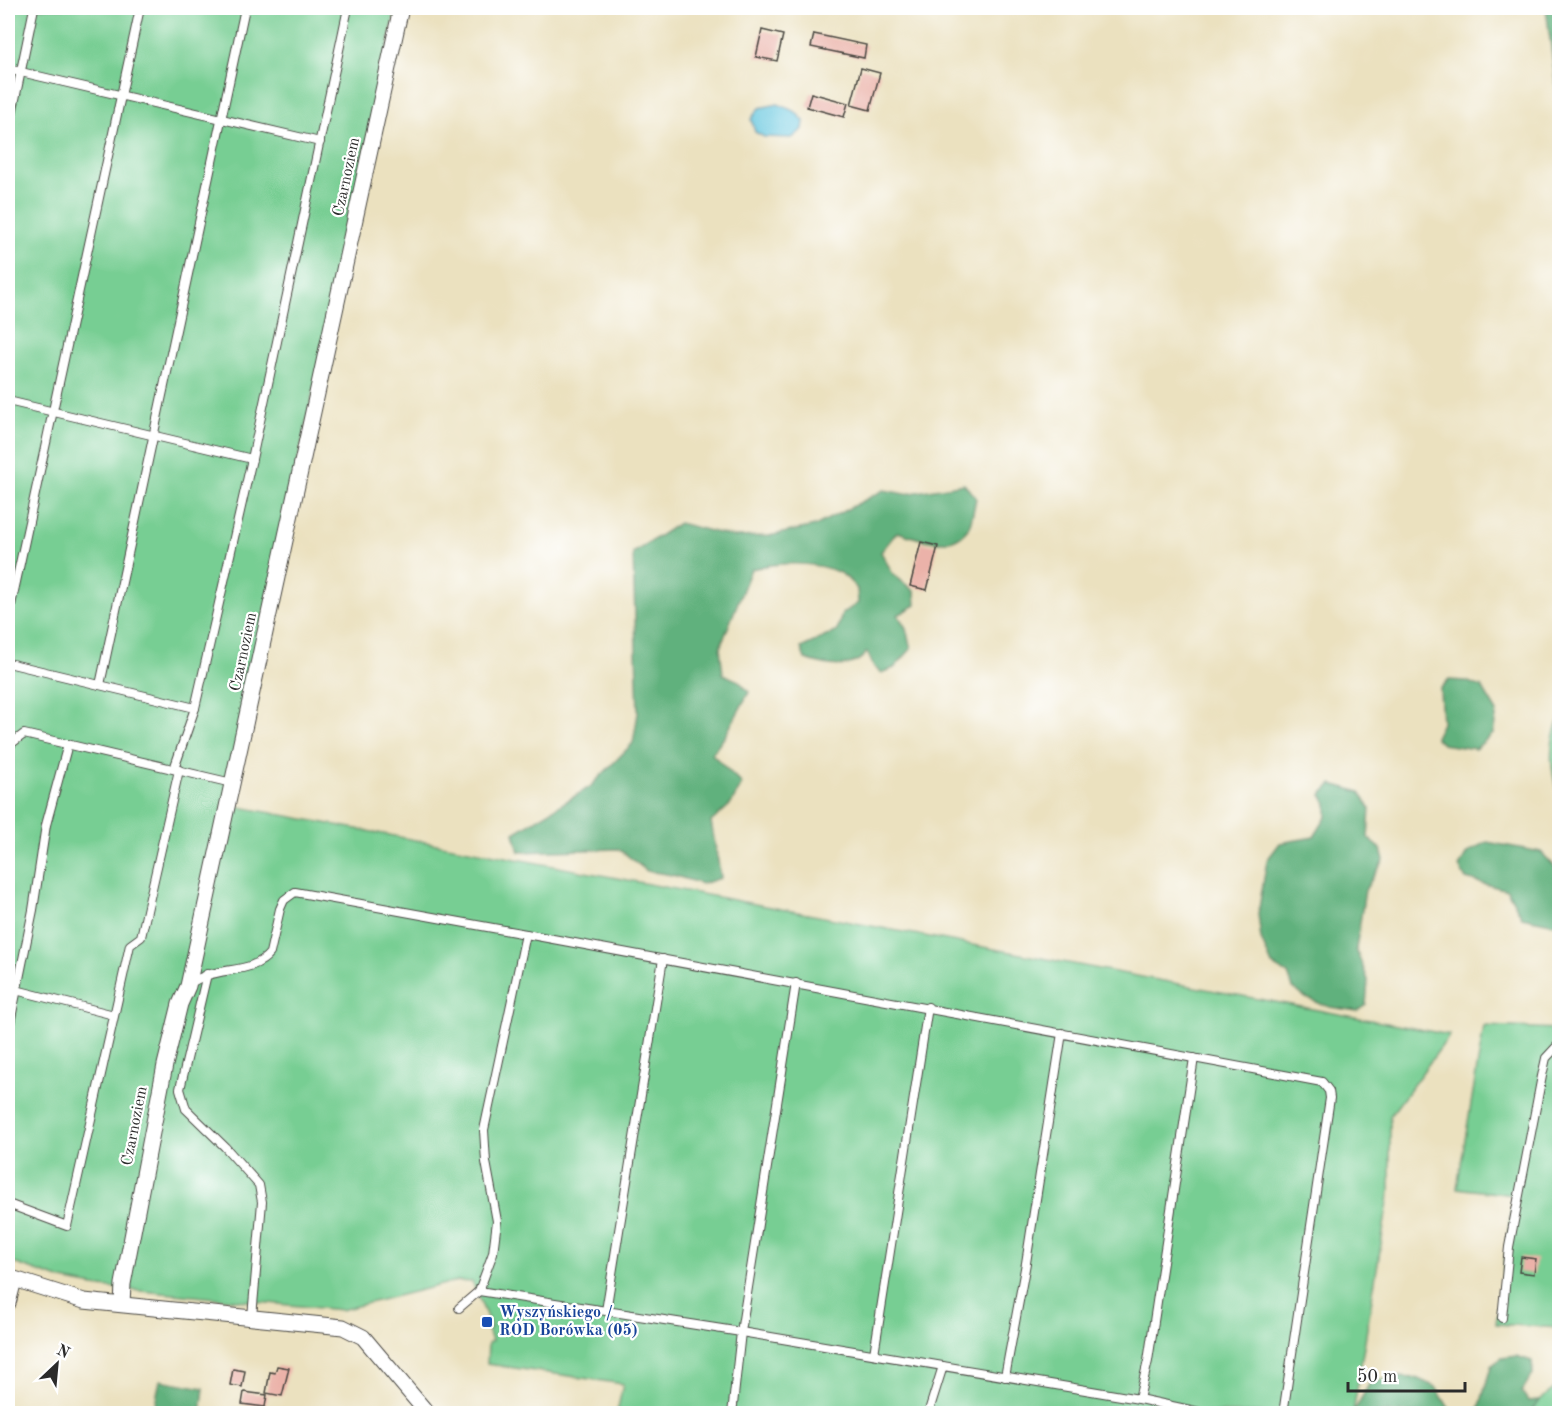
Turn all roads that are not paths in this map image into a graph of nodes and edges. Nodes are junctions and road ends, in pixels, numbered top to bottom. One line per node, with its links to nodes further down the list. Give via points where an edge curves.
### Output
1 (34, 8): 7 (lane)
2 (140, 8): 8 (lane)
3 (245, 8): 9 (lane)
4 (348, 8): 11 (lane)
5 (401, 8): 23 (street, Czarnoziem)
6 (8, 69): 7 (lane)
7 (21, 72): 8 (lane); 10 (lane)
8 (120, 95): 9 (lane); 13 (lane)
9 (221, 119): 11 (lane); 14 (lane)
10 (8, 133)
11 (320, 142): 15 (lane)
12 (8, 401): 13 (lane)
13 (52, 412): 14 (lane); 16 (lane)
14 (152, 435): 15 (lane); 18 (lane)
15 (252, 459): 19 (lane)
16 (8, 619)
17 (8, 663): 18 (lane)
18 (100, 685): 19 (lane)
19 (195, 708): 22 (lane)
20 (68, 744): 21 (lane, via 24,734); 22 (lane); 30 (lane, via 46,825)
21 (8, 746)
22 (177, 770): 23 (lane); 32 (lane, via 141,937 130,945)
23 (234, 783): 28 (street, Czarnoziem)
24 (526, 934): 25 (lane); 26 (lane, via 295,892 284,900 266,959); 39 (lane, via 484,1130 497,1221 493,1253)
25 (663, 959): 27 (lane); 43 (lane)
26 (207, 974): 28 (lane); 44 (lane, via 180,1089 186,1109 259,1185 262,1202)
27 (795, 983): 31 (lane); 46 (lane)
28 (188, 986): 41 (street, Czarnoziem, via 177,1013 165,1065)
29 (8, 988): 30 (lane)
30 (16, 991): 32 (lane); 33 (lane)
31 (928, 1007): 34 (lane); 47 (lane)
32 (114, 1015): 37 (lane, via 67,1226)
33 (8, 1033)
34 (1062, 1033): 36 (lane); 49 (lane)
35 (1560, 1043): 45 (lane, via 1546,1058 1542,1076 1509,1248)
36 (1194, 1058): 50 (lane); 55 (lane, via 1322,1082 1329,1091)
37 (8, 1204)
38 (11, 1279): 40 (street); 41 (street, via 84,1301)
39 (479, 1291): 42 (lane); 43 (lane)
40 (8, 1303)
41 (122, 1304): 44 (street)
42 (459, 1308)
43 (606, 1311): 46 (lane)
44 (252, 1317): 51 (street, via 343,1327 363,1337)
45 (1502, 1318)
46 (741, 1332): 47 (lane); 52 (lane)
47 (874, 1354): 48 (lane)
48 (943, 1366): 49 (lane); 53 (lane)
49 (1005, 1377): 50 (lane)
50 (1139, 1399): 54 (lane)
51 (428, 1413)
52 (732, 1413)
53 (928, 1413)
54 (1209, 1413)
55 (1283, 1413)

